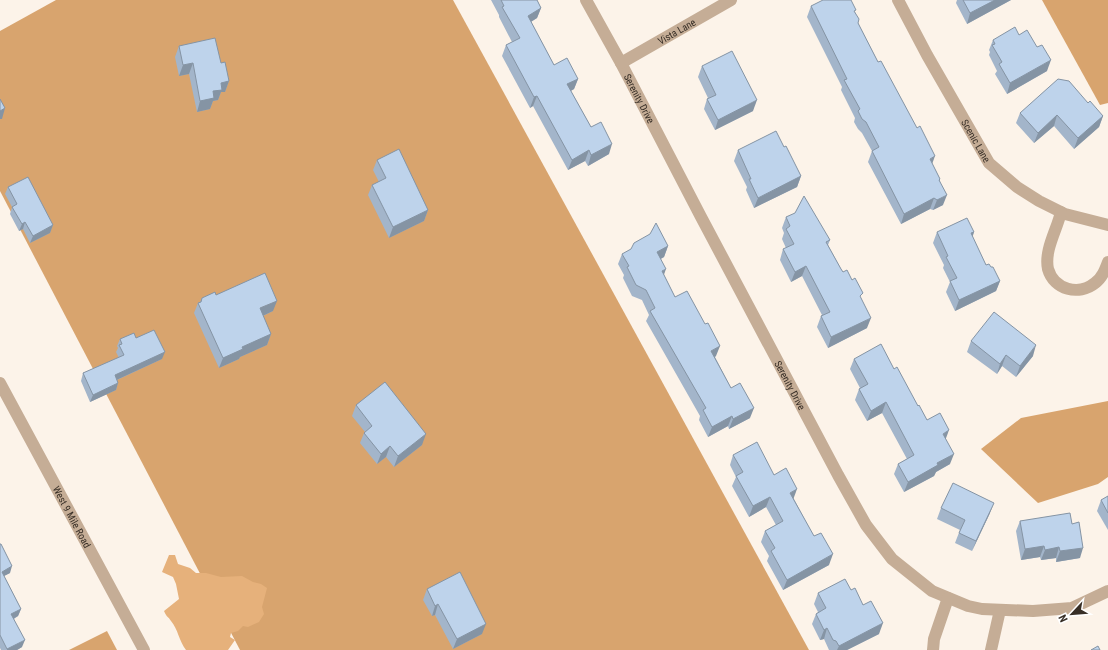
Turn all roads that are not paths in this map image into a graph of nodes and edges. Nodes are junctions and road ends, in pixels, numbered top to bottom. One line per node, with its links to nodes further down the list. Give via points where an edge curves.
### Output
1 (586, 0): 4 (street, Serenity Drive)
2 (731, 0): 4 (street, Vista Lane)
3 (898, 0): 5 (street, Scenic Lane, via 989,163 1017,187)
4 (621, 63): 10 (street, Serenity Drive, via 866,526 892,559 932,591)
5 (1061, 212): 6 (street, Scenic Lane); 7 (street, via 1049,249 1048,269 1053,280 1070,290 1078,290 1098,280)
6 (1108, 225)
7 (1108, 262)
8 (0, 383): 12 (street, West 9 Mile Road)
9 (1108, 591): 11 (street, Serenity Drive, via 1072,608)
10 (948, 598): 11 (street, Serenity Drive, via 968,606); 13 (street, via 934,639)
11 (1000, 610): 14 (street)
12 (144, 650)
13 (933, 650)
14 (991, 650)

